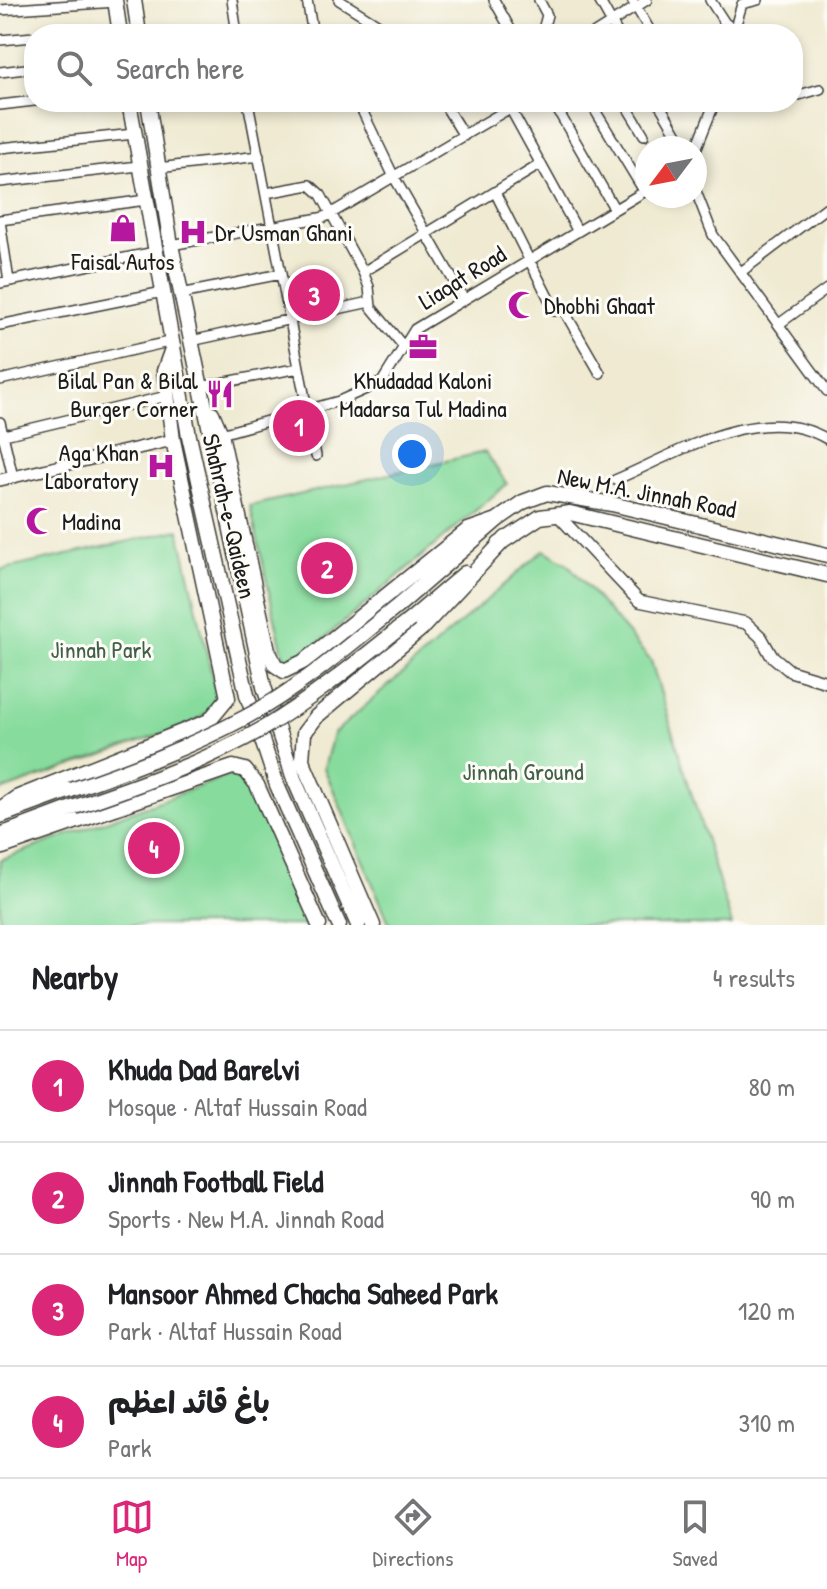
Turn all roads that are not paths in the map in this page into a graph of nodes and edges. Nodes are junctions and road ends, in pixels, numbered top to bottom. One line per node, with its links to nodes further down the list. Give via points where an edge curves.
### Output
1 (134, 0): 16 (main road)
2 (232, 0): 17 (street)
3 (307, 0): 18 (street)
4 (339, 0): 19 (street)
5 (494, 0): 20 (street)
6 (539, 0): 21 (street, via 547,15)
7 (599, 0): 14 (street)
8 (647, 0): 12 (street)
9 (710, 0): 24 (street)
10 (758, 0): 25 (street, via 742,4)
11 (115, 1): 13 (street); 15 (main road)
12 (634, 4): 14 (street); 23 (street)
13 (0, 10)
14 (612, 22): 22 (street)
15 (119, 24)
16 (138, 24)
17 (236, 24)
18 (309, 24)
19 (377, 24)
20 (507, 24)
21 (545, 24)
22 (609, 24)
23 (646, 24)
24 (726, 24)
25 (736, 24)
26 (24, 38): 27 (street)
27 (0, 40)
28 (24, 69): 29 (street)
29 (0, 72)
30 (820, 89): 31 (street)
31 (803, 94)
32 (24, 102): 33 (street)
33 (0, 105)
34 (131, 112): 46 (main road, Shahrah-e-Qaideen)
35 (150, 112): 55 (main road, Shahrah-e-Qaideen)
36 (250, 112): 52 (street)
37 (363, 112): 57 (street)
38 (449, 112): 48 (street)
39 (500, 112): 48 (street)
40 (514, 112): 53 (street)
41 (559, 112): 64 (street)
42 (596, 112): 56 (street)
43 (630, 112): 47 (street)
44 (664, 112): 49 (street)
45 (711, 112): 50 (street)
46 (134, 134): 51 (street); 54 (main road, Shahrah-e-Qaideen)
47 (644, 135)
48 (464, 136): 57 (street)
49 (678, 136)
50 (701, 136)
51 (0, 148)
52 (259, 156): 55 (street); 60 (street)
53 (541, 164): 59 (street); 69 (street)
54 (139, 166): 58 (street); 62 (main road, Shahrah-e-Qaideen)
55 (158, 168): 71 (main road, Shahrah-e-Qaideen)
56 (635, 174)
57 (394, 177): 66 (street); 70 (street)
58 (0, 182)
59 (495, 192): 70 (street); 73 (street)
60 (266, 193): 66 (street, via 310,185); 68 (street)
61 (635, 197): 64 (street, Liaqat Road)
62 (146, 200): 67 (street); 72 (main road, Shahrah-e-Qaideen)
63 (827, 207): 75 (street)
64 (614, 208): 69 (street, Liaqat Road)
65 (702, 208): 75 (street, via 713,235)
66 (329, 215): 68 (street); 74 (street)
67 (0, 220): 77 (street)
68 (272, 228): 71 (street); 76 (street)
69 (577, 230): 73 (street, Liaqat Road)
70 (427, 233): 74 (street); 81 (street)
71 (171, 245): 80 (main road, Shahrah-e-Qaideen)
72 (155, 252): 77 (street); 79 (main road, Shahrah-e-Qaideen)
73 (530, 258): 81 (street, Liaqat Road); 90 (street, via 543,293 555,311 563,309)
74 (363, 272): 82 (street)
75 (741, 272): 84 (street)
76 (281, 274): 80 (street); 83 (street)
77 (4, 282)
78 (827, 289): 84 (street)
79 (163, 292): 85 (street); 87 (main road, Shahrah-e-Qaideen)
80 (181, 294): 86 (main road, Shahrah-e-Qaideen)
81 (464, 299): 88 (street, Liaqat Road, via 415,329)
82 (370, 302): 83 (street); 88 (street)
83 (290, 320): 86 (street); 89 (street)
84 (779, 324): 93 (street)
85 (0, 325)
86 (191, 341): 92 (main road, Shahrah-e-Qaideen)
87 (173, 343): 91 (street); 94 (main road, via 164,371); 116 (main road, Shahrah-e-Qaideen, via 247,695 291,820)
88 (404, 347): 95 (street, Liaqat Road, via 382,382)
89 (299, 368): 92 (street); 95 (street)
90 (600, 373)
91 (0, 380)
92 (200, 387): 97 (main road); 117 (main road, Shahrah-e-Qaideen, via 264,687 294,779)
93 (827, 391)
94 (167, 396): 98 (street); 100 (main road)
95 (307, 410): 97 (street, Liaqat Road); 101 (street)
96 (0, 422): 98 (street)
97 (221, 434): 106 (main road, via 268,650 284,671 305,661 468,530)
98 (2, 436): 102 (street)
99 (827, 439): 104 (street, via 809,429 764,423 700,443)
100 (173, 440): 102 (street); 111 (main road, via 228,698 209,721)
101 (316, 456)
102 (13, 477): 103 (street)
103 (0, 480)
104 (615, 480)
105 (556, 513): 107 (main road, New M.A. Jinnah Road); 109 (main road, New M.A. Jinnah Road); 110 (street, via 639,601 746,623 790,671)
106 (497, 520): 108 (main road, New M.A. Jinnah Road, via 523,502 547,493 565,494); 112 (main road, New M.A. Jinnah Road, bridge, via 303,681 248,716 172,753)
107 (506, 538): 113 (main road, New M.A. Jinnah Road, bridge, via 314,696 261,730 207,758); 118 (main road, via 450,602 304,733 302,760)
108 (827, 555)
109 (827, 575)
110 (827, 682)
111 (0, 809)
112 (0, 816)
113 (0, 835)
114 (0, 848): 115 (main road, via 233,767 245,770 257,785)
115 (319, 925)
116 (339, 925)
117 (358, 925)
118 (373, 925)

